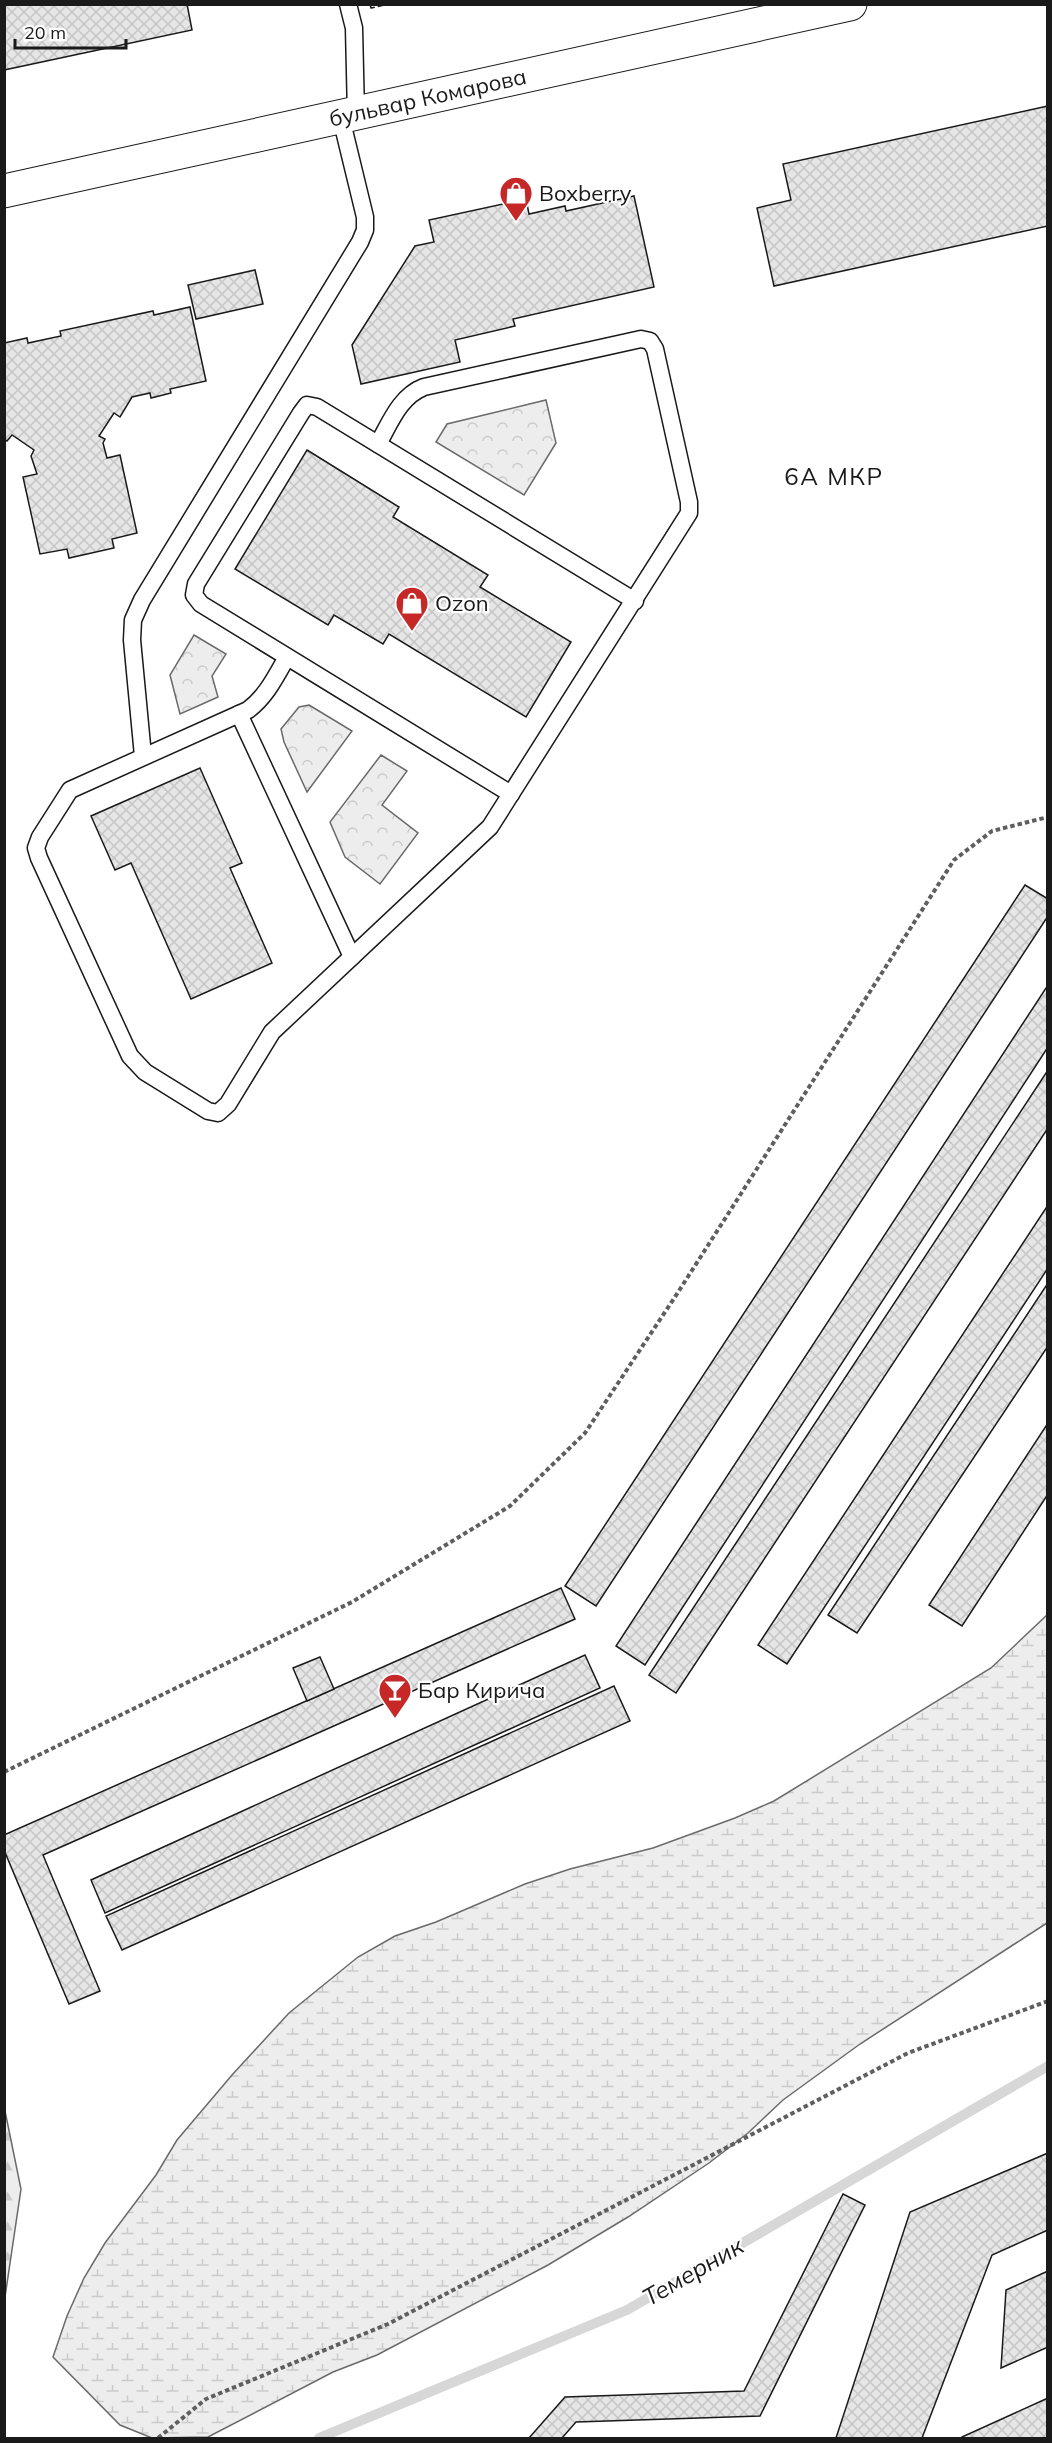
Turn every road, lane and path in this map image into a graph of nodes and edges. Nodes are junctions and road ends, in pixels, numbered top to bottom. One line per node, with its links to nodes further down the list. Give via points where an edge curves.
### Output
1 (348, 4): 3 (lane, via 354,28)
2 (850, 4): 3 (street, бульвар Комарова)
3 (349, 116): 4 (street, бульвар Комарова); 9 (lane, via 365,217 360,242 132,620)
4 (4, 191)
5 (378, 444): 6 (lane); 6 (lane, via 404,400 424,387 642,339 650,341 656,349 689,513); 7 (lane, via 317,407 307,405 196,584 194,595 201,604)
6 (635, 601): 10 (lane)
7 (288, 657): 8 (lane, via 256,704); 10 (lane)
8 (239, 714): 9 (lane); 12 (lane)
9 (143, 756): 12 (lane, via 70,790 36,849 136,1065 218,1113 228,1104 272,1032)
10 (511, 794): 12 (lane, via 490,827)
11 (1047, 817): 13 (path, via 992,831 954,860 585,1433 510,1506 352,1602)
12 (352, 957)
13 (4, 1772)
14 (1047, 2001): 15 (path, via 908,2053 388,2324 206,2399)
15 (158, 2439)

